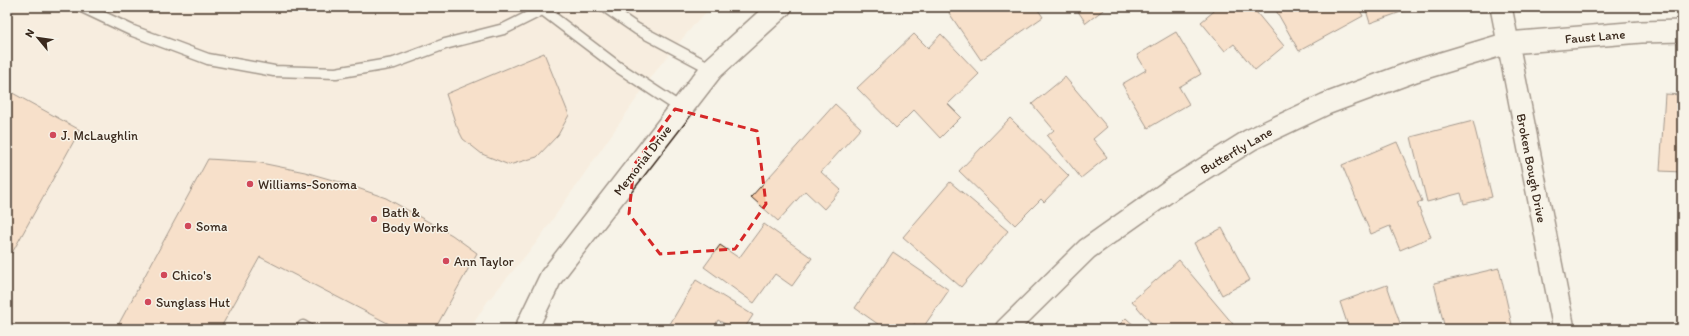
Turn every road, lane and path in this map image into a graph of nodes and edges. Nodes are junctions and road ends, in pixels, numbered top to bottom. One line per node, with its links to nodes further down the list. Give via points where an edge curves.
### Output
1 (82, 7): 5 (lane, via 133,31 208,59 274,71 336,73 394,63 445,44 504,29)
2 (605, 7): 8 (lane, via 637,29)
3 (780, 7): 8 (main road, Memorial Drive)
4 (1501, 7): 7 (street, Broken Bough Drive)
5 (543, 8): 9 (lane, via 618,67)
6 (1682, 31): 7 (street, Faust Lane)
7 (1508, 43): 13 (street, Butterfly Lane, via 1414,71 1326,104 1250,140 1173,188 1087,249); 14 (street, Broken Bough Drive)
8 (712, 70): 9 (main road, Memorial Drive)
9 (682, 109): 12 (main road, Memorial Drive, via 551,277)
10 (301, 329): 11 (lane, via 302,326)
11 (308, 329)
12 (526, 329)
13 (1006, 329)
14 (1564, 329)

